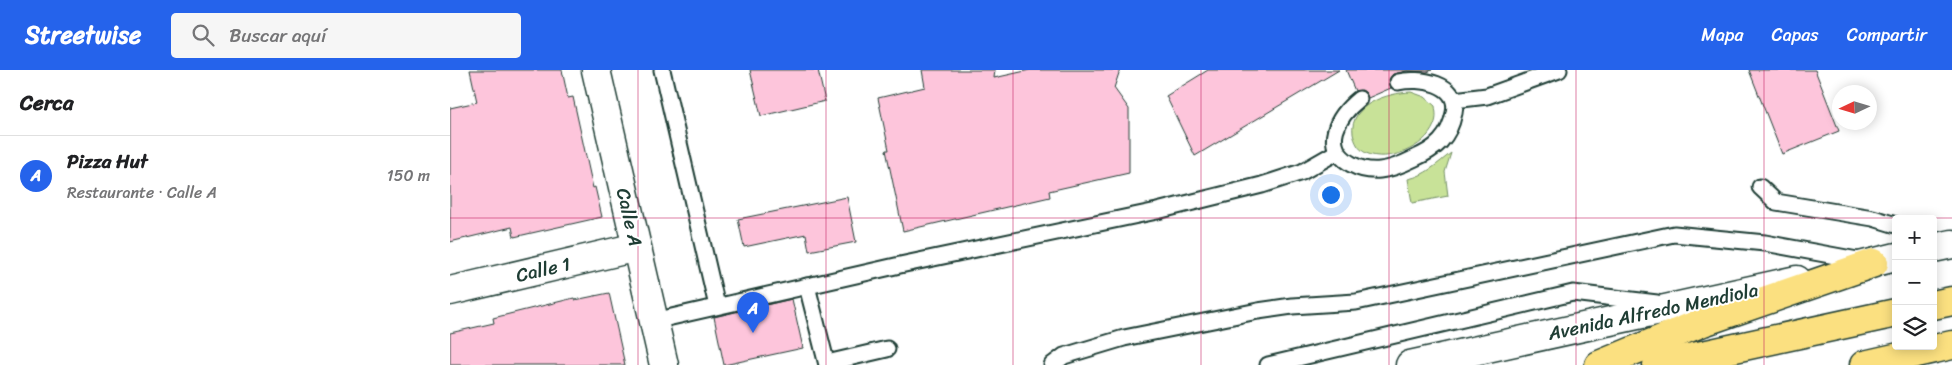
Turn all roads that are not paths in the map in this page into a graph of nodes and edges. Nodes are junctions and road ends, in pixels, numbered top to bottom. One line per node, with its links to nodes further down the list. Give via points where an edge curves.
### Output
1 (596, 70): 12 (street, Calle A)
2 (662, 70): 19 (lane)
3 (1559, 70): 6 (lane, via 1487,96)
4 (1398, 82): 6 (lane, via 1426,80 1444,88)
5 (1359, 99): 7 (lane, via 1345,113 1336,131)
6 (1454, 100): 7 (lane, via 1450,129 1426,154 1376,170 1357,168)
7 (1337, 152): 15 (lane, via 1302,172 1262,185 1157,211)
8 (1760, 187): 9 (lane, via 1776,202 1873,218)
9 (1892, 225)
10 (1937, 239): 11 (lane)
11 (1952, 244): 13 (street)
12 (637, 246): 16 (street, Calle 1); 22 (street, Calle A)
13 (1937, 247)
14 (1885, 260): 20 (street, Avenida Alfredo Mendiola); 27 (lane, via 1674,234 1356,302 1258,311 1124,338 1064,356); 30 (highway, via 1703,322)
15 (807, 286): 19 (lane); 25 (lane)
16 (450, 291)
17 (1952, 301): 18 (highway)
18 (1937, 304)
19 (717, 306): 22 (lane)
20 (1678, 306): 28 (lane, via 1573,293); 29 (street, Avenida Alfredo Mendiola)
21 (1892, 314): 31 (highway)
22 (654, 321): 26 (street, Calle A)
23 (1952, 345): 32 (highway)
24 (887, 349): 25 (lane)
25 (827, 364)
26 (664, 365)
27 (1052, 365)
28 (1268, 365)
29 (1410, 365)
30 (1599, 365)
31 (1657, 365)
32 (1864, 365)

